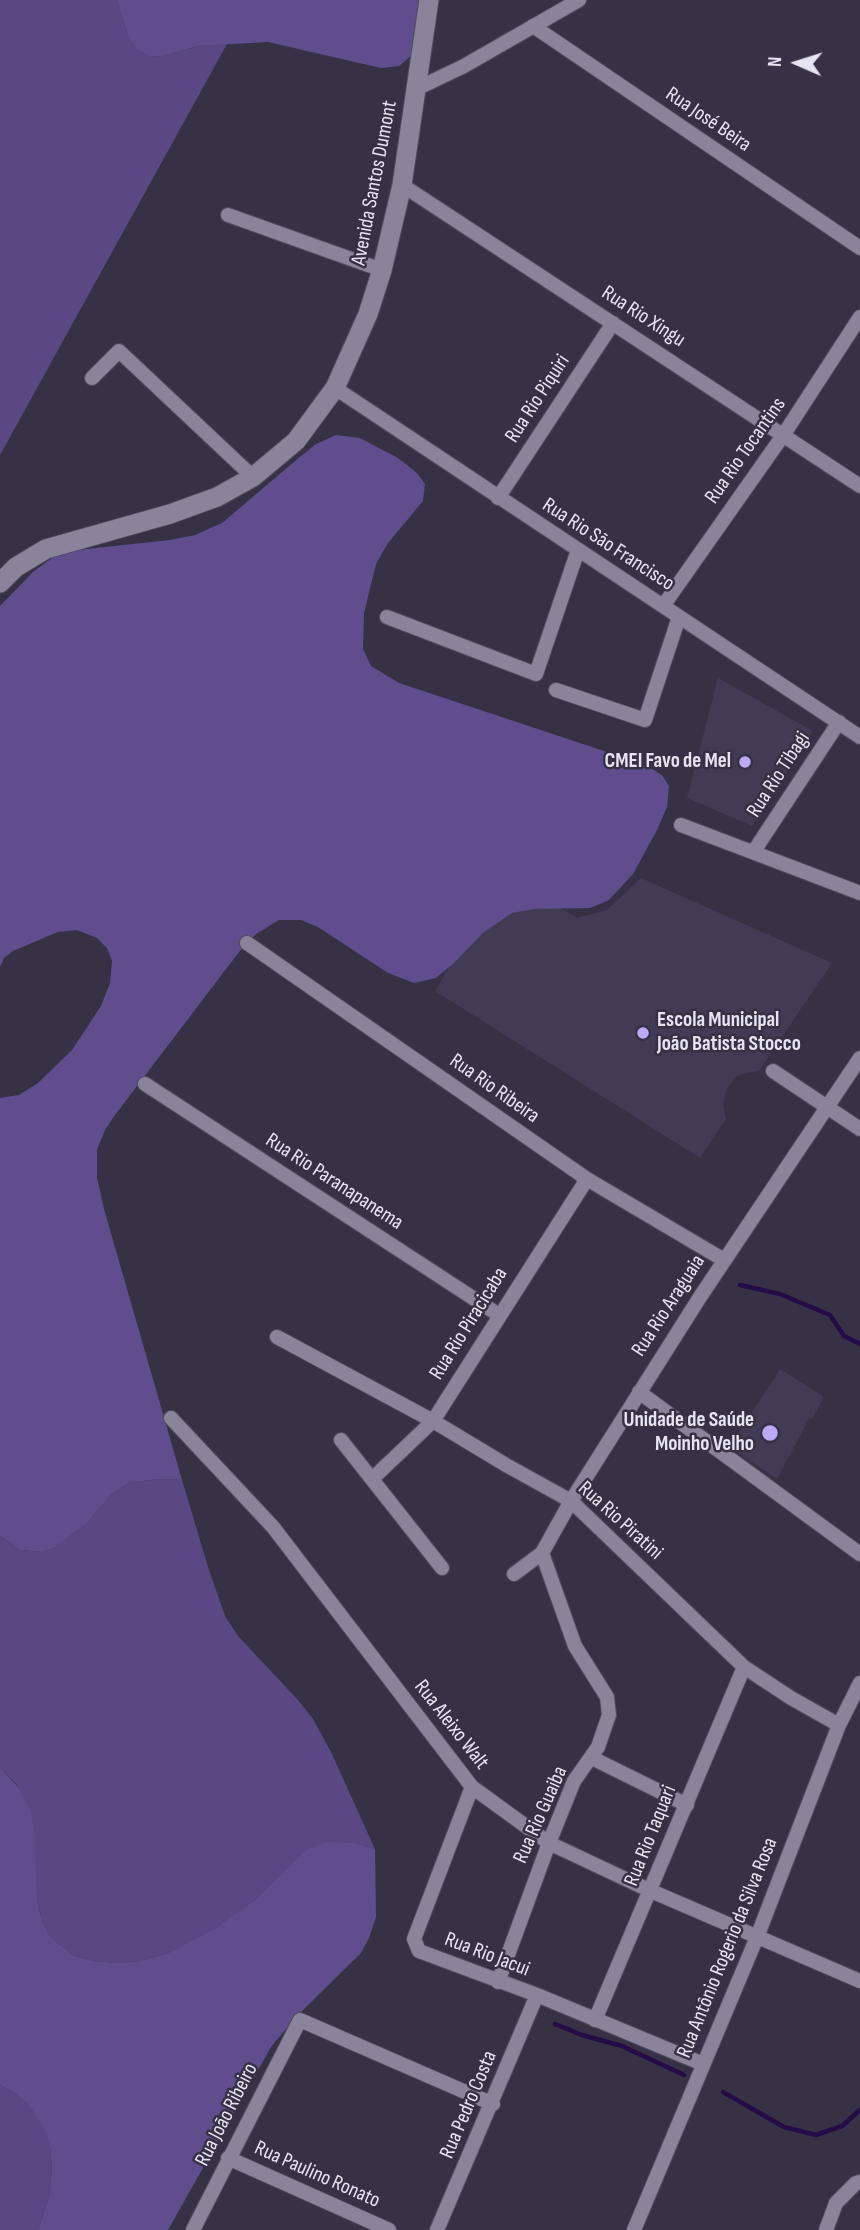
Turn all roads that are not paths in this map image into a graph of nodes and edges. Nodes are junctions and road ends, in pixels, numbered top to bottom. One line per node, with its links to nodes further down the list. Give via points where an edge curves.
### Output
1 (429, 0): 4 (street, Avenida Santos Dumont)
2 (579, 0): 3 (street)
3 (533, 26): 4 (street); 7 (street, Rua José Beira)
4 (416, 89): 5 (street, Avenida Santos Dumont)
5 (402, 185): 8 (street, Avenida Santos Dumont); 10 (street, Rua Rio Xingu)
6 (228, 215): 8 (street)
7 (860, 248)
8 (383, 270): 12 (street, Avenida Santos Dumont)
9 (860, 317): 13 (street, Rua Rio Tocantins)
10 (613, 323): 13 (street, Rua Rio Xingu); 16 (street, Rua Rio Piquiri)
11 (92, 377): 14 (street, via 119,351)
12 (335, 388): 14 (street, Avenida Santos Dumont, via 296,441); 16 (street, Rua Rio São Francisco)
13 (784, 434): 15 (street, Rua Rio Xingu); 19 (street, Rua Rio Tocantins)
14 (253, 477): 18 (street, Avenida Santos Dumont, via 217,497 170,514 46,549)
15 (860, 486)
16 (498, 498): 17 (street, Rua Rio São Francisco)
17 (578, 550): 19 (street, Rua Rio São Francisco); 20 (street, via 536,674)
18 (0, 583)
19 (663, 606): 21 (street, Rua Rio São Francisco)
20 (387, 617)
21 (679, 617): 22 (street, via 645,720); 23 (street, Rua Rio São Francisco)
22 (556, 690)
23 (839, 722): 24 (street, Rua Rio São Francisco); 26 (street, Rua Rio Tibagi)
24 (860, 737)
25 (681, 825): 26 (street)
26 (754, 851): 27 (street)
27 (860, 893)
28 (247, 943): 34 (street, Rua Rio Ribeira)
29 (860, 1058): 32 (street, Rua Rio Araguaia)
30 (773, 1071): 32 (street)
31 (145, 1084): 36 (street, Rua Rio Paranapanema)
32 (827, 1107): 33 (street); 35 (street, Rua Rio Araguaia)
33 (860, 1129)
34 (587, 1179): 35 (street, Rua Rio Ribeira); 36 (street, Rua Rio Piracicaba)
35 (724, 1260): 38 (street, Rua Rio Araguaia)
36 (499, 1315): 40 (street, Rua Rio Piracicaba)
37 (277, 1337): 40 (street, Rua Rio Piratini)
38 (639, 1392): 43 (street, Rua Rio Araguaia); 45 (street)
39 (171, 1418): 52 (street, Rua Aleixo Walt, via 273,1527)
40 (433, 1421): 42 (street, Rua Rio Piracicaba); 43 (street, Rua Rio Piratini)
41 (341, 1440): 42 (street)
42 (372, 1479): 46 (street)
43 (571, 1501): 44 (street, Rua Rio Araguaia); 48 (street, Rua Rio Piratini)
44 (542, 1553): 47 (street, Rua Rio Araguaia); 51 (street, Rua Rio Guaiba, via 575,1646 607,1697 607,1726)
45 (860, 1555)
46 (442, 1568)
47 (514, 1574)
48 (744, 1667): 50 (street, Rua Rio Piratini); 53 (street, Rua Rio Taquari)
49 (859, 1687): 50 (street, Rua Antônio Rogerio da Silva Rosa)
50 (839, 1725): 56 (street, Rua Antônio Rogerio da Silva Rosa)
51 (592, 1758): 53 (street); 54 (street, Rua Rio Guaiba, via 574,1781)
52 (472, 1787): 54 (street, Rua Aleixo Walt); 58 (street, Rua Rio Jacui, via 414,1939 419,1951)
53 (687, 1805): 55 (street, Rua Rio Taquari)
54 (549, 1843): 55 (street, Rua Aleixo Walt); 58 (street, Rua Rio Guaiba)
55 (651, 1891): 56 (street, Rua Aleixo Walt); 60 (street, Rua Rio Taquari)
56 (757, 1937): 57 (street, Rua Aleixo Walt); 61 (street, Rua Antônio Rogerio da Silva Rosa)
57 (858, 1975)
58 (498, 1982): 59 (street, Rua Rio Jacui)
59 (537, 1996): 60 (street, Rua Rio Jacui); 62 (street, Rua Pedro Costa)
60 (595, 2020): 61 (street, Rua Rio Jacui)
61 (703, 2064): 68 (street, Rua Antônio Rogerio da Silva Rosa)
62 (493, 2104): 63 (street, Rua João Ribeiro, via 300,2020); 67 (street, Rua Pedro Costa)
63 (228, 2158): 65 (street, Rua João Ribeiro); 66 (street, Rua Paulino Ronato)
64 (858, 2182): 69 (street, via 836,2203)
65 (193, 2230)
66 (389, 2230)
67 (437, 2230)
68 (634, 2230)
69 (826, 2230)

